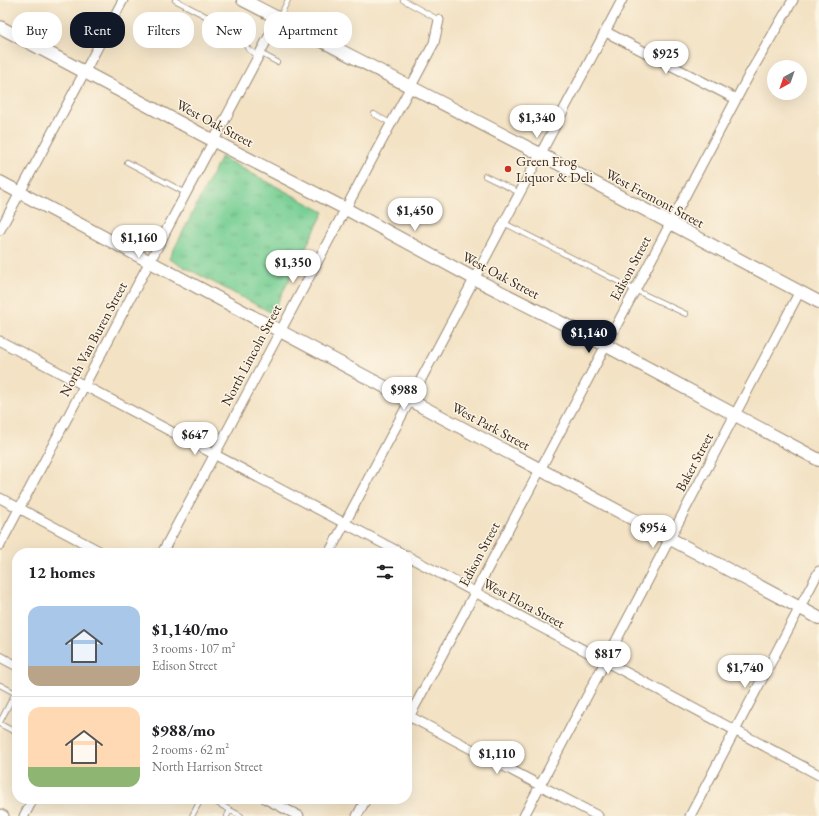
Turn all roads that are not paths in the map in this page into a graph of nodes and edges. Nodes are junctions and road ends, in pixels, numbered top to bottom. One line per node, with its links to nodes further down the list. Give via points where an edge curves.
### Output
1 (123, 0): 17 (street)
2 (175, 0): 15 (lane, via 236,32 249,50)
3 (242, 0): 8 (street, West Fremont Street)
4 (288, 0): 9 (lane)
5 (403, 0): 10 (lane)
6 (622, 0): 12 (street)
7 (793, 0): 19 (street, Edison Street)
8 (265, 12)
9 (282, 12)
10 (439, 20): 18 (street, North Lincoln Street, via 434,43)
11 (0, 27): 17 (street, West Oak Street)
12 (606, 32): 19 (street); 23 (street)
13 (264, 46): 15 (street, North Van Buren Street)
14 (335, 48): 18 (street, West Fremont Street)
15 (260, 54): 16 (lane); 22 (street, North Van Buren Street)
16 (277, 62)
17 (86, 71): 22 (street, West Oak Street); 27 (street)
18 (411, 87): 21 (street, North Lincoln Street); 23 (street, West Fremont Street)
19 (736, 99): 31 (street, Edison Street)
20 (374, 114): 21 (lane)
21 (392, 124): 30 (street, North Lincoln Street)
22 (214, 141): 28 (street, North Van Buren Street); 30 (street, West Oak Street)
23 (540, 154): 29 (street); 31 (street, West Fremont Street)
24 (127, 162): 28 (lane)
25 (485, 176): 29 (lane)
26 (0, 182): 27 (street, West Park Street)
27 (20, 193): 33 (street); 34 (street, West Park Street)
28 (186, 193): 34 (street, North Van Buren Street)
29 (520, 193): 32 (street)
30 (346, 209): 35 (street, West Oak Street); 40 (street, North Lincoln Street)
31 (670, 222): 36 (street, Edison Street); 37 (street, West Fremont Street)
32 (504, 223): 35 (street); 36 (lane)
33 (0, 230)
34 (150, 262): 40 (street, West Park Street); 43 (street, North Van Buren Street)
35 (475, 279): 42 (street, West Oak Street); 44 (street)
36 (635, 290): 39 (lane); 42 (street, Edison Street)
37 (800, 291): 38 (street, West Fremont Street); 45 (street, Baker Street)
38 (819, 302)
39 (686, 314)
40 (280, 331): 44 (street, West Park Street); 46 (street, North Lincoln Street)
41 (0, 341): 43 (street)
42 (605, 346): 45 (street, West Oak Street); 48 (street, Edison Street)
43 (84, 386): 46 (street); 50 (street, North Van Buren Street)
44 (410, 400): 48 (street, West Park Street); 51 (street)
45 (735, 415): 47 (street, West Oak Street); 52 (street, Baker Street)
46 (214, 454): 51 (street); 55 (street, North Lincoln Street)
47 (819, 460)
48 (540, 469): 52 (street, West Park Street); 60 (street, Edison Street)
49 (0, 498): 50 (street)
50 (19, 509): 53 (street, North Van Buren Street); 54 (street)
51 (345, 523): 56 (street); 57 (street)
52 (670, 538): 61 (street, West Park Street); 64 (street, Baker Street)
53 (0, 545)
54 (92, 548)
55 (165, 548)
56 (332, 548)
57 (392, 548)
58 (412, 559): 60 (street, West Flora Street)
59 (819, 571): 61 (street)
60 (475, 592): 64 (street, West Flora Street); 69 (street, Edison Street)
61 (800, 607): 62 (street, West Park Street); 73 (street)
62 (819, 618)
63 (0, 657): 65 (street)
64 (605, 661): 73 (street, West Flora Street); 75 (street, Baker Street)
65 (12, 663)
66 (0, 685): 67 (lane)
67 (12, 691)
68 (12, 699): 71 (lane)
69 (412, 710)
70 (412, 719): 75 (street)
71 (0, 723): 72 (lane)
72 (12, 730)
73 (735, 730): 74 (street, West Flora Street); 92 (street)
74 (819, 775)
75 (540, 786): 90 (street, Baker Street); 91 (street)
76 (30, 804): 84 (street)
77 (198, 804): 85 (lane)
78 (219, 804): 81 (lane)
79 (276, 804): 88 (street)
80 (363, 804): 89 (street)
81 (230, 810): 86 (lane); 87 (lane)
82 (0, 814): 83 (street)
83 (4, 816)
84 (24, 816)
85 (192, 816)
86 (227, 816)
87 (241, 816)
88 (299, 816)
89 (357, 816)
90 (524, 816)
91 (598, 816)
92 (690, 816)

